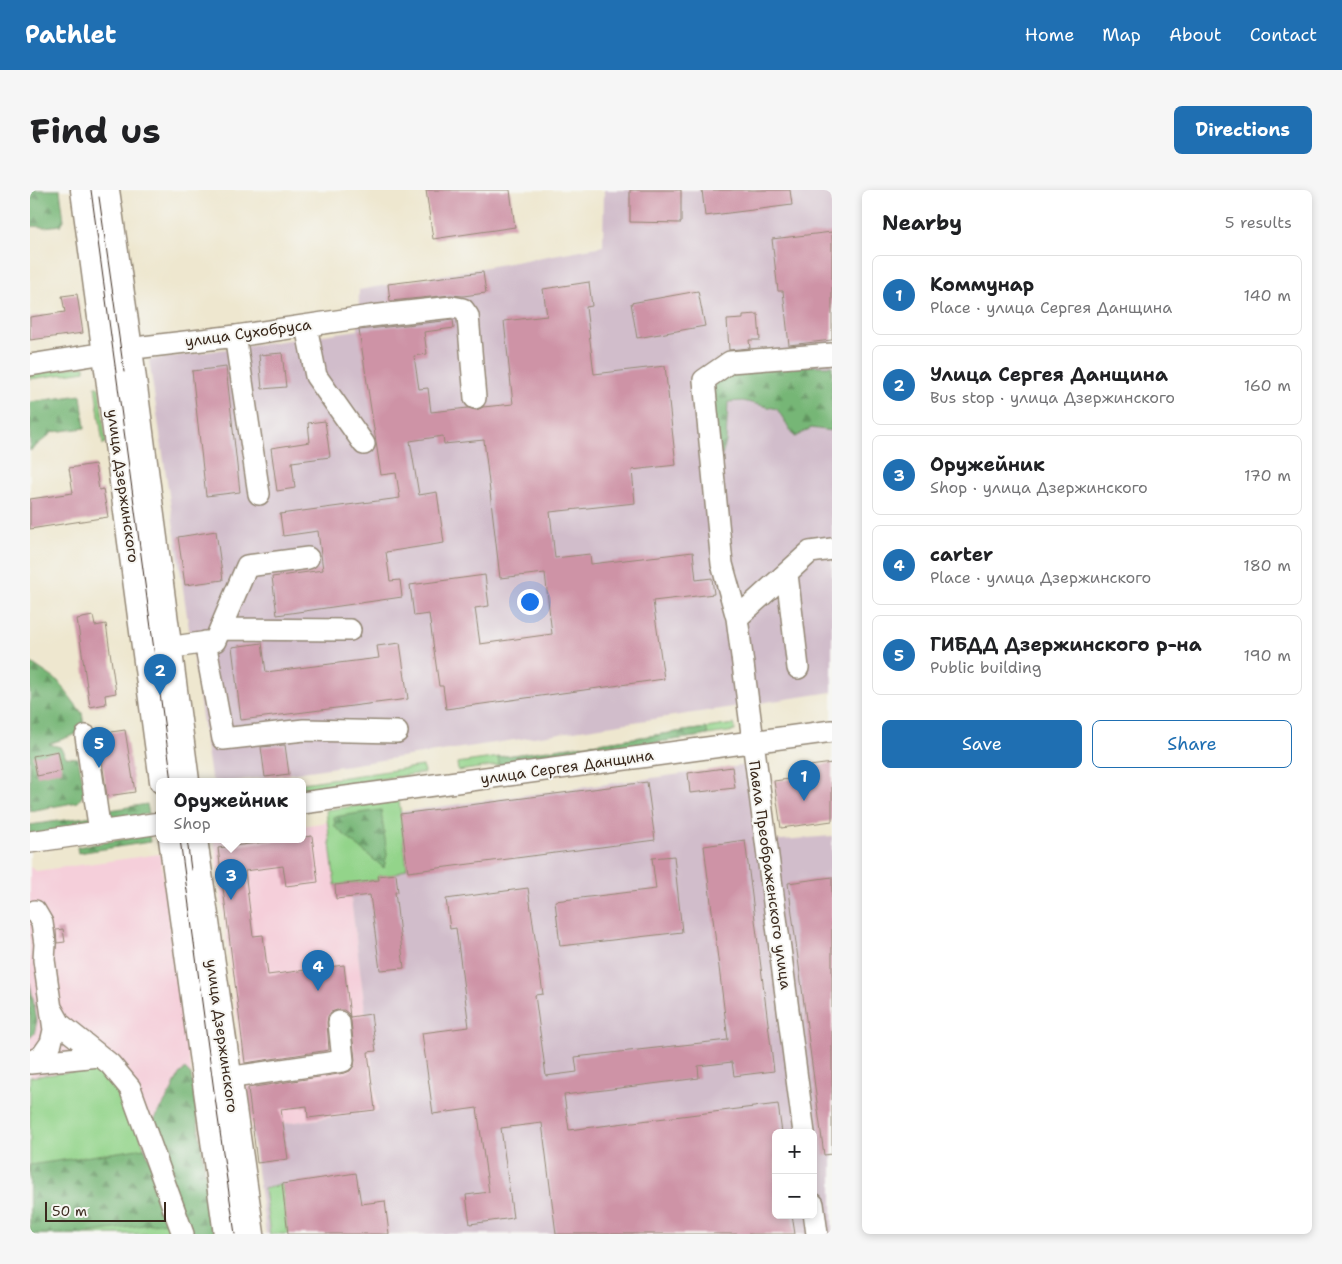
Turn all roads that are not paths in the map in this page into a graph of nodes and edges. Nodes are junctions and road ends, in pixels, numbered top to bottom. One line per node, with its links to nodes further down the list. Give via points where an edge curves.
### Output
1 (84, 190): 5 (main road, улица Дзержинского)
2 (106, 190): 5 (main road, улица Дзержинского)
3 (306, 326): 4 (street, улица Сухобруса); 8 (street, улица Сухобруса, via 392,314 462,309 468,316); 9 (street, via 316,376)
4 (236, 336): 5 (street, улица Сухобруса); 10 (street)
5 (117, 351): 7 (street, улица Сухобруса); 17 (main road, улица Дзержинского); 23 (main road, улица Дзержинского)
6 (832, 354): 14 (street, Павла Преображенского улица, via 730,362 704,380 722,564)
7 (30, 364)
8 (475, 398)
9 (364, 444)
10 (259, 494)
11 (832, 549): 13 (street, via 810,552)
12 (308, 558): 16 (street, via 247,566)
13 (787, 574): 14 (street); 18 (street)
14 (737, 618): 22 (street, Павла Преображенского улица)
15 (350, 630): 16 (street)
16 (213, 635): 17 (street); 20 (street, via 223,739 304,730)
17 (167, 648): 24 (main road, улица Дзержинского)
18 (798, 668)
19 (832, 731): 22 (street, улица Сергея Данщина)
20 (397, 732)
21 (86, 736): 27 (street)
22 (752, 741): 25 (street, улица Сергея Данщина); 37 (street, Павла Преображенского улица)
23 (163, 778)
24 (186, 778)
25 (306, 802)
26 (156, 823): 27 (street)
27 (100, 832): 28 (street)
28 (30, 842)
29 (173, 843): 36 (main road, улица Дзержинского)
30 (194, 843): 36 (main road, улица Дзержинского)
31 (40, 910): 32 (street)
32 (51, 1008): 34 (street, via 60,1024); 35 (street, via 54,1030 51,1043 42,1056)
33 (339, 1022): 36 (street, via 343,1061)
34 (98, 1056): 35 (street); 39 (street, via 110,1064 130,1088)
35 (30, 1063)
36 (216, 1080): 40 (main road, улица Дзержинского); 41 (main road, улица Дзержинского)
37 (803, 1129)
38 (815, 1219): 42 (street)
39 (183, 1234)
40 (227, 1234)
41 (250, 1234)
42 (817, 1234)

